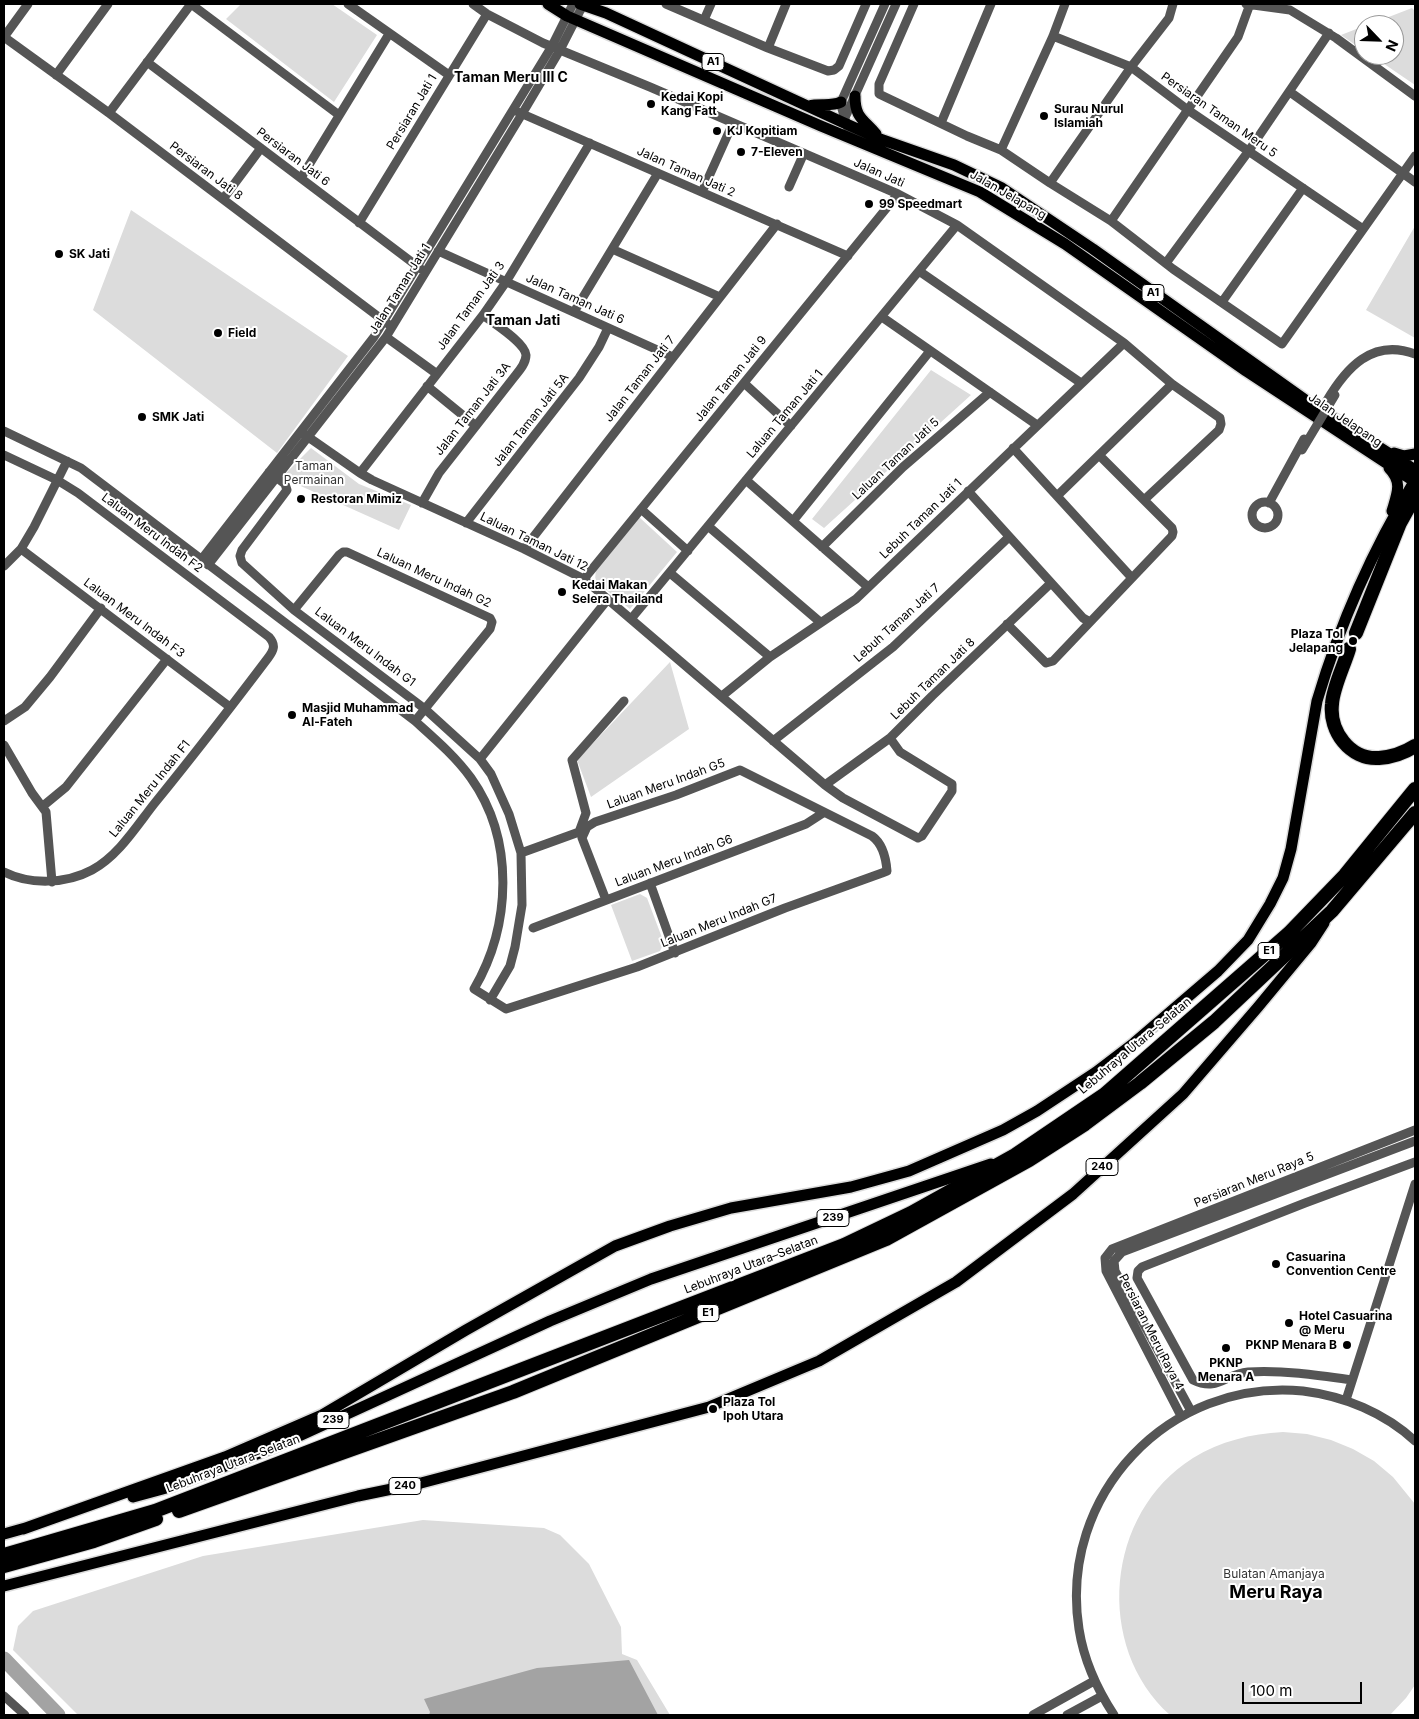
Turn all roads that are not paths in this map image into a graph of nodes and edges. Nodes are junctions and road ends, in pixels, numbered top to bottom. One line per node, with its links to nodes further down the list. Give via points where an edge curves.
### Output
1 (28, 4): 26 (street)
2 (108, 4): 31 (street)
3 (190, 4): 29 (street); 41 (street)
4 (348, 4): 24 (street)
5 (473, 4): 20 (street, Jalan Jati)
6 (548, 4): 21 (main road, Jalan Jelapang / A1)
7 (579, 4): 21 (street, Jalan Taman Jati 1); 37 (main road, Jalan Jelapang / A1)
8 (666, 4): 22 (street)
9 (711, 4): 22 (street)
10 (786, 4): 28 (street)
11 (866, 4): 28 (street, via 839,66 834,70 828,71)
12 (885, 4): 36 (street)
13 (896, 4): 34 (street)
14 (914, 4): 44 (street, via 879,84 879,94)
15 (991, 4): 44 (street)
16 (1065, 4): 25 (street)
17 (1173, 4): 30 (street, via 1169,18)
18 (1246, 4): 19 (street)
19 (1250, 4): 23 (street, via 1290,10); 38 (street, via 1238,37)
20 (487, 14): 27 (street, Jalan Jati); 32 (street, Persiaran Jati 1)
21 (571, 18): 27 (street, Jalan Taman Jati 1); 45 (main road, Jalan Jelapang / A1)
22 (704, 20): 28 (street)
23 (1329, 33): 33 (street); 35 (street)
24 (390, 34): 32 (street); 41 (street)
25 (1053, 36): 30 (street, Persiaran Taman Meru 5); 49 (street)
26 (4, 37): 31 (street, Persiaran Jati 8)
27 (556, 48): 39 (street, Jalan Taman Jati 1); 43 (street, Jalan Jati)
28 (768, 48)
29 (146, 62): 40 (street); 48 (street, Persiaran Jati 6)
30 (1131, 67): 38 (street, Persiaran Taman Meru 5); 58 (street)
31 (56, 75): 40 (street, Persiaran Jati 8)
32 (448, 76): 65 (street, Persiaran Jati 1)
33 (1290, 92): 50 (street); 55 (street)
34 (855, 96): 42 (street); 46 (main road, via 856,112)
35 (1415, 96)
36 (841, 102): 37 (main road); 42 (street)
37 (809, 106): 42 (main road, Jalan Jelapang / A1)
38 (1188, 110): 50 (street, Persiaran Taman Meru 5); 64 (street)
39 (518, 112): 47 (street, Jalan Taman Jati 2); 70 (street, Jalan Taman Jati 1); 73 (street, Jalan Taman Jati 1)
40 (109, 113): 63 (street, Persiaran Jati 8)
41 (339, 115): 56 (street)
42 (844, 121): 45 (street); 46 (main road, Jalan Jelapang / A1); 53 (street, via 855,135)
43 (733, 122): 51 (street, Jalan Jati); 61 (street)
44 (941, 123): 49 (street)
45 (832, 131): 53 (main road, Jalan Jelapang / A1)
46 (880, 139): 105 (main road, Jalan Jelapang / A1, via 954,165 1002,188)
47 (590, 143): 54 (street, Jalan Taman Jati 2); 75 (street, Jalan Taman Jati 3)
48 (261, 148): 56 (street, Persiaran Jati 6); 63 (street)
49 (1001, 150): 58 (street)
50 (1248, 152): 60 (street, Persiaran Taman Meru 5); 72 (street)
51 (804, 153): 59 (street); 62 (street, Jalan Jati)
52 (1415, 156): 55 (street)
53 (930, 170): 105 (main road, Jalan Jelapang / A1, via 980,192 1065,244 1246,371)
54 (658, 173): 61 (street, Jalan Taman Jati 2); 69 (street)
55 (1403, 173): 57 (street); 68 (street)
56 (301, 178): 65 (street, Persiaran Jati 6)
57 (1415, 182)
58 (1050, 184): 64 (street)
59 (789, 187)
60 (1303, 188): 68 (street, Persiaran Taman Meru 5); 77 (street)
61 (702, 192): 66 (street, Jalan Taman Jati 2)
62 (898, 194): 67 (street, Jalan Jati); 71 (street, Jalan Taman Jati 9)
63 (223, 199): 81 (street, Persiaran Jati 8)
64 (1111, 221): 72 (street)
65 (359, 223): 73 (street, Persiaran Jati 6)
66 (777, 224): 71 (street, Jalan Taman Jati 2); 76 (street, Jalan Taman Jati 7)
67 (958, 226): 74 (street, Laluan Taman Jati 1); 85 (street, Jalan Jati)
68 (1363, 230): 77 (street, via 1282,344)
69 (612, 249): 76 (street); 78 (street)
70 (438, 251): 73 (street, Jalan Taman Jati 1); 75 (street, Jalan Taman Jati 6)
71 (848, 256): 91 (street, Jalan Taman Jati 9)
72 (1166, 263): 77 (street)
73 (422, 269): 81 (street, Jalan Taman Jati 1); 82 (street, Jalan Taman Jati 1)
74 (920, 271): 80 (street, Laluan Taman Jati 1); 92 (street)
75 (506, 282): 78 (street, Jalan Taman Jati 6); 79 (street, Jalan Taman Jati 3)
76 (720, 297): 88 (street, Jalan Taman Jati 7)
77 (1222, 302)
78 (574, 312): 83 (street, Jalan Taman Jati 6)
79 (483, 315): 90 (street, Jalan Taman Jati 3); 97 (street, Jalan Taman Jati 3A, via 518,342 526,356)
80 (882, 317): 86 (street); 98 (street, Laluan Taman Jati 1)
81 (384, 320): 82 (street, Persiaran Jati 8); 100 (street, Jalan Taman Jati 1)
82 (392, 328): 84 (street, Jalan Taman Jati 1)
83 (608, 328): 88 (street, Jalan Taman Jati 6); 122 (street, Jalan Taman Jati 5A, via 579,378)
84 (386, 337): 90 (street); 100 (street, Jalan Taman Jati 1)
85 (1124, 343): 92 (street, Lebuh Taman Jati 1); 93 (street, Jalan Jati)
86 (930, 351): 95 (street); 121 (street)
87 (1415, 354): 89 (street, bridge, via 1393,349 1379,351 1365,356 1346,372 1291,461 1272,504 1335,395 1355,369 1370,358 1393,353)
88 (673, 357): 128 (street, Jalan Taman Jati 7)
89 (1415, 359)
90 (436, 374): 94 (street, Jalan Taman Jati 3)
91 (744, 383): 98 (street); 120 (street, Jalan Taman Jati 9)
92 (1081, 383): 96 (street, Lebuh Taman Jati 1)
93 (1172, 384): 102 (street); 116 (street, Jalan Jati, via 1220,418 1221,424)
94 (427, 386): 97 (street); 107 (street, Jalan Taman Jati 3)
95 (990, 392): 96 (street); 126 (street, Laluan Taman Jati 5, via 904,467)
96 (1037, 425): 101 (street, Lebuh Taman Jati 1)
97 (476, 426): 117 (street, Jalan Taman Jati 3A, via 439,473)
98 (791, 426): 111 (street, Laluan Taman Jati 1)
99 (4, 431): 106 (street)
100 (305, 435): 107 (street, Laluan Taman Jati 12); 108 (street, Jalan Taman Jati 1)
101 (1013, 448): 112 (street, Lebuh Taman Jati 1); 113 (street)
102 (1099, 454): 113 (street); 116 (street)
103 (1415, 454): 105 (main road)
104 (4, 455): 110 (street, Laluan Meru Indah F2)
105 (1384, 456): 109 (main road, Jalan Jelapang / A1); 124 (main road, via 1398,485)
106 (67, 460): 110 (street); 130 (street)
107 (360, 473): 117 (street, Laluan Taman Jati 12)
108 (273, 475): 115 (street, Jalan Taman Jati 1); 119 (street, Laluan Meru Indah G1, via 285,484 287,490); 130 (street, Jalan Taman Jati 1)
109 (1415, 478): 124 (main road)
110 (57, 480): 127 (street); 145 (street, Laluan Meru Indah F2, via 102,510 269,637)
111 (746, 480): 121 (street); 123 (street, Laluan Taman Jati 1)
112 (968, 491): 125 (street); 136 (street, Lebuh Taman Jati 1)
113 (1057, 496): 133 (street)
114 (1415, 496): 118 (highway)
115 (260, 499): 119 (street); 130 (street, Jalan Taman Jati 1)
116 (1144, 500): 133 (street, via 1174,532)
117 (422, 503): 122 (street, Laluan Taman Jati 12)
118 (1411, 506): 144 (highway, via 1400,523)
119 (273, 509): 139 (street, Laluan Meru Indah G1, via 240,556 242,563)
120 (641, 509): 129 (street); 134 (street, Jalan Taman Jati 9)
121 (793, 521): 126 (street)
122 (466, 523): 128 (street, Laluan Taman Jati 12)
123 (708, 526): 129 (street, Laluan Taman Jati 1); 141 (street)
124 (1387, 527): 185 (main road, via 1324,677 1291,850 1283,878 1270,904 1248,940 1218,971 1096,1072 1003,1130 909,1171 850,1187 731,1208 616,1246 322,1415 225,1457)
125 (1009, 537): 135 (street); 156 (street, Lebuh Taman Jati 7, via 893,647)
126 (822, 546): 136 (street)
127 (21, 549): 131 (street); 138 (street, Laluan Meru Indah F3)
128 (524, 549): 134 (street, Laluan Taman Jati 12)
129 (688, 551): 132 (street, Laluan Taman Jati 1)
130 (204, 563): 154 (street)
131 (4, 566)
132 (670, 573): 140 (street, Laluan Taman Jati 1); 147 (street)
133 (1132, 578): 142 (street)
134 (584, 579): 137 (street, Laluan Taman Jati 12)
135 (1051, 583): 142 (street); 143 (street, Lebuh Taman Jati 8)
136 (868, 587): 141 (street, Lebuh Taman Jati 1, via 856,599)
137 (608, 599): 140 (street, Laluan Taman Jati 12); 159 (street)
138 (101, 608): 148 (street, Laluan Meru Indah F3); 153 (street, via 25,707)
139 (294, 610): 152 (street, Laluan Meru Indah G1); 152 (street, Laluan Meru Indah G2, via 339,555 348,552 490,618 490,629)
140 (631, 619): 149 (street, Laluan Taman Jati 12)
141 (820, 622): 147 (street, Lebuh Taman Jati 1)
142 (1090, 622): 143 (street, via 1053,661 1046,663)
143 (1007, 624): 155 (street, Lebuh Taman Jati 8)
144 (1356, 633)
145 (274, 645): 151 (street, Laluan Meru Indah F1, via 272,653)
146 (1349, 649): 158 (highway, via 1332,704 1334,728 1341,740 1354,752 1377,758 1397,755)
147 (770, 657): 149 (street, Lebuh Taman Jati 1)
148 (167, 659): 151 (street, Laluan Meru Indah F3); 162 (street, via 66,786)
149 (722, 696): 156 (street, Laluan Taman Jati 12)
150 (624, 701): 165 (street, via 572,760 586,813 579,832)
151 (230, 707): 167 (street, Laluan Meru Indah F1, via 112,854 92,870)
152 (425, 708): 154 (street, Laluan Meru Indah G2); 159 (street, Laluan Meru Indah G1)
153 (4, 721)
154 (415, 721): 173 (street, Laluan Meru Indah G7, via 451,753 472,779 485,802 496,833 503,867 502,906 489,960 474,989)
155 (890, 738): 160 (street, Lebuh Taman Jati 8); 160 (street, Laluan Taman Jati 12, via 900,752 952,784 952,791 920,838)
156 (773, 741): 160 (street, Laluan Taman Jati 12)
157 (4, 745): 162 (street)
158 (1415, 746)
159 (480, 758): 165 (street, Laluan Meru Indah G1, via 504,801)
160 (825, 785)
161 (1415, 789): 176 (highway, Lebuhraya Utara–Selatan / E1, via 1345,875 1289,933 1105,1094)
162 (43, 806): 167 (street, via 47,817)
163 (823, 813): 168 (street, Laluan Meru Indah G6, via 806,824); 169 (street, Laluan Meru Indah G5, via 740,770 595,822 587,827 582,838); 172 (street, Laluan Meru Indah G7, via 876,839 888,871)
164 (1415, 813): 170 (highway, Lebuhraya Utara–Selatan / E1)
165 (521, 853): 173 (street, Laluan Meru Indah G1, via 522,905 515,947 510,966)
166 (4, 872): 167 (street, Laluan Meru Indah F1, via 17,878)
167 (52, 882)
168 (650, 883): 169 (street, Laluan Meru Indah G6); 172 (street)
169 (606, 900): 171 (street, Laluan Meru Indah G6)
170 (1332, 911): 188 (highway, Lebuhraya Utara–Selatan / E1, via 1214,1022 1093,1118 1029,1160 886,1240 513,1392 94,1541); 189 (main road, 240, via 1311,943 1182,1094 1073,1194 956,1282 819,1361 709,1407 421,1483)
171 (532, 928)
172 (675, 952): 173 (street, Laluan Meru Indah G7, via 506,1008)
173 (490, 1000)
174 (1415, 1130): 179 (street, Persiaran Meru Raya 5, via 1112,1249)
175 (1415, 1141): 179 (street, Persiaran Meru Raya 5, via 1122,1252)
176 (1015, 1155): 185 (main road, 239, via 651,1278 275,1447 170,1487); 187 (highway, Lebuhraya Utara–Selatan / E1, via 911,1213 844,1245 155,1510)
177 (1415, 1162): 180 (street, via 1138,1271 1137,1278 1193,1380 1204,1385 1247,1372 1297,1372)
178 (1415, 1184): 180 (street)
179 (1110, 1260): 182 (street, Persiaran Meru Raya 4); 183 (street, Persiaran Meru Raya 4, via 1106,1272)
180 (1352, 1380): 181 (street)
181 (1346, 1400): 182 (street, via 1315,1393 1267,1390 1228,1397); 184 (street, via 1377,1414)
182 (1191, 1411): 183 (street)
183 (1181, 1416): 190 (street, via 1157,1432 1116,1474 1089,1526 1078,1573 1077,1612 1083,1647)
184 (1415, 1440)
185 (23, 1529): 186 (main road, 239)
186 (4, 1534)
187 (4, 1555)
188 (4, 1566)
189 (4, 1586)
190 (1094, 1681): 192 (street); 194 (street)
191 (4, 1696): 193 (street)
192 (1102, 1696): 195 (street); 196 (street)
193 (25, 1715)
194 (1033, 1715)
195 (1067, 1715)
196 (1114, 1715)

